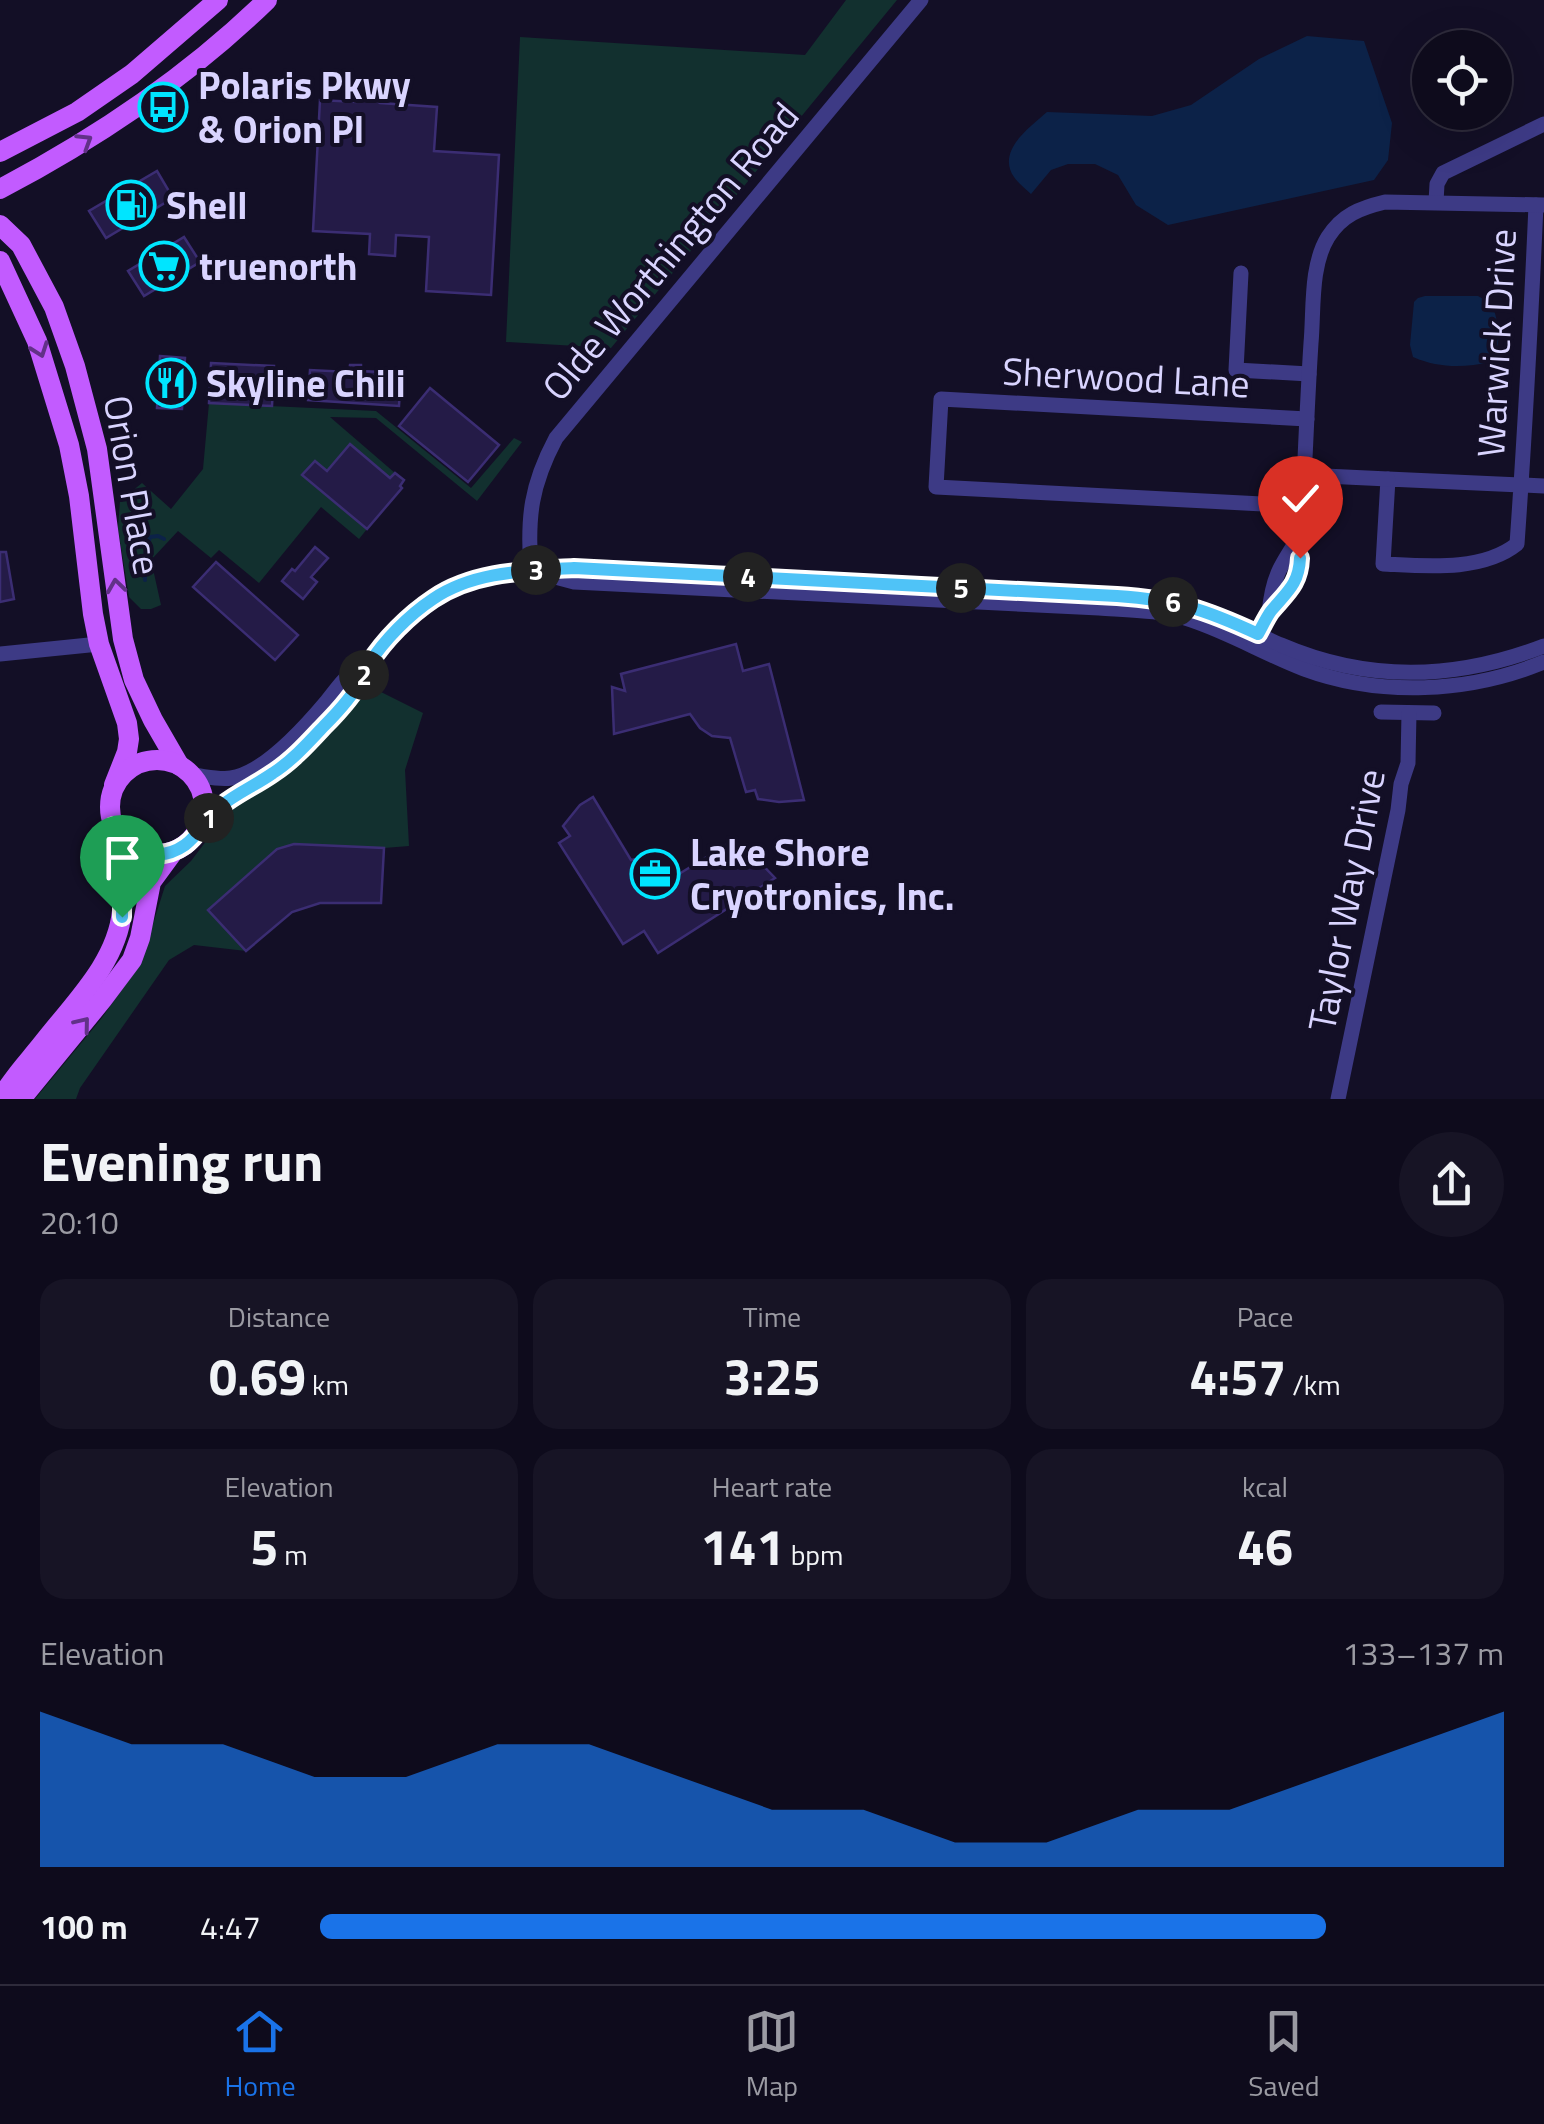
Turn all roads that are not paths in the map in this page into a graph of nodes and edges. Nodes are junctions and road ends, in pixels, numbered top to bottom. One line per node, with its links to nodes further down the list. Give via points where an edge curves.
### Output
1 (218, 0): 5 (main road, via 132,74)
2 (267, 0): 6 (main road, one-way to 2, via 167,87)
3 (920, 0): 20 (street, Olde Worthington Road, via 556,438 532,498)
4 (1544, 124): 7 (street, via 1444,173)
5 (0, 152)
6 (0, 189)
7 (1436, 202): 8 (street); 13 (street, via 1385,202 1340,220 1317,266)
8 (1540, 205): 12 (street, Warwick Drive)
9 (0, 225): 30 (main road, Orion Place, one-way to 9, via 123,639 97,449 75,366 21,245)
10 (0, 261): 22 (main road, Orion Place, one-way to 22, via 37,341 69,445)
11 (1241, 273): 13 (street, via 1236,370)
12 (1536, 361): 17 (street, Warwick Drive)
13 (1309, 374): 14 (street)
14 (1307, 419): 15 (street); 19 (street, Sherwood Lane, via 941,399 936,487)
15 (1304, 475): 16 (street, Warwick Drive); 19 (street)
16 (1388, 479): 17 (street, Warwick Drive); 17 (street, Warwick Drive, via 1383,564 1449,566 1509,550 1517,544)
17 (1520, 485): 18 (street, Warwick Drive)
18 (1544, 486)
19 (1302, 506): 21 (street, via 1302,533 1278,570)
20 (531, 570): 21 (street, via 574,582 1141,611); 26 (street, via 476,579 434,598)
21 (1255, 640): 23 (street, via 1365,670 1420,674 1465,670); 25 (street, via 1330,678 1390,687 1481,682)
22 (100, 644): 24 (street); 30 (main road); 32 (main road, Orion Place, via 129,740)
23 (1544, 646)
24 (0, 654)
25 (1544, 662)
26 (367, 666): 31 (street, via 352,671 308,724 250,770 232,778); 34 (street, via 322,729 276,772 218,808)
27 (1380, 712): 28 (street)
28 (1409, 713): 29 (street); 38 (street, Taylor Way Drive, via 1408,764)
29 (1434, 713)
30 (152, 720): 31 (main road, Orion Place)
31 (186, 770): 32 (main road, via 148,760); 34 (main road, via 204,804)
32 (114, 785): 33 (main road)
33 (113, 826): 35 (main road, via 145,853); 36 (main road, via 123,904 112,946)
34 (196, 833): 35 (main road)
35 (173, 852): 37 (main road, one-way to 35, via 132,960 151,882)
36 (1, 1099)
37 (21, 1099)
38 (1338, 1099)

